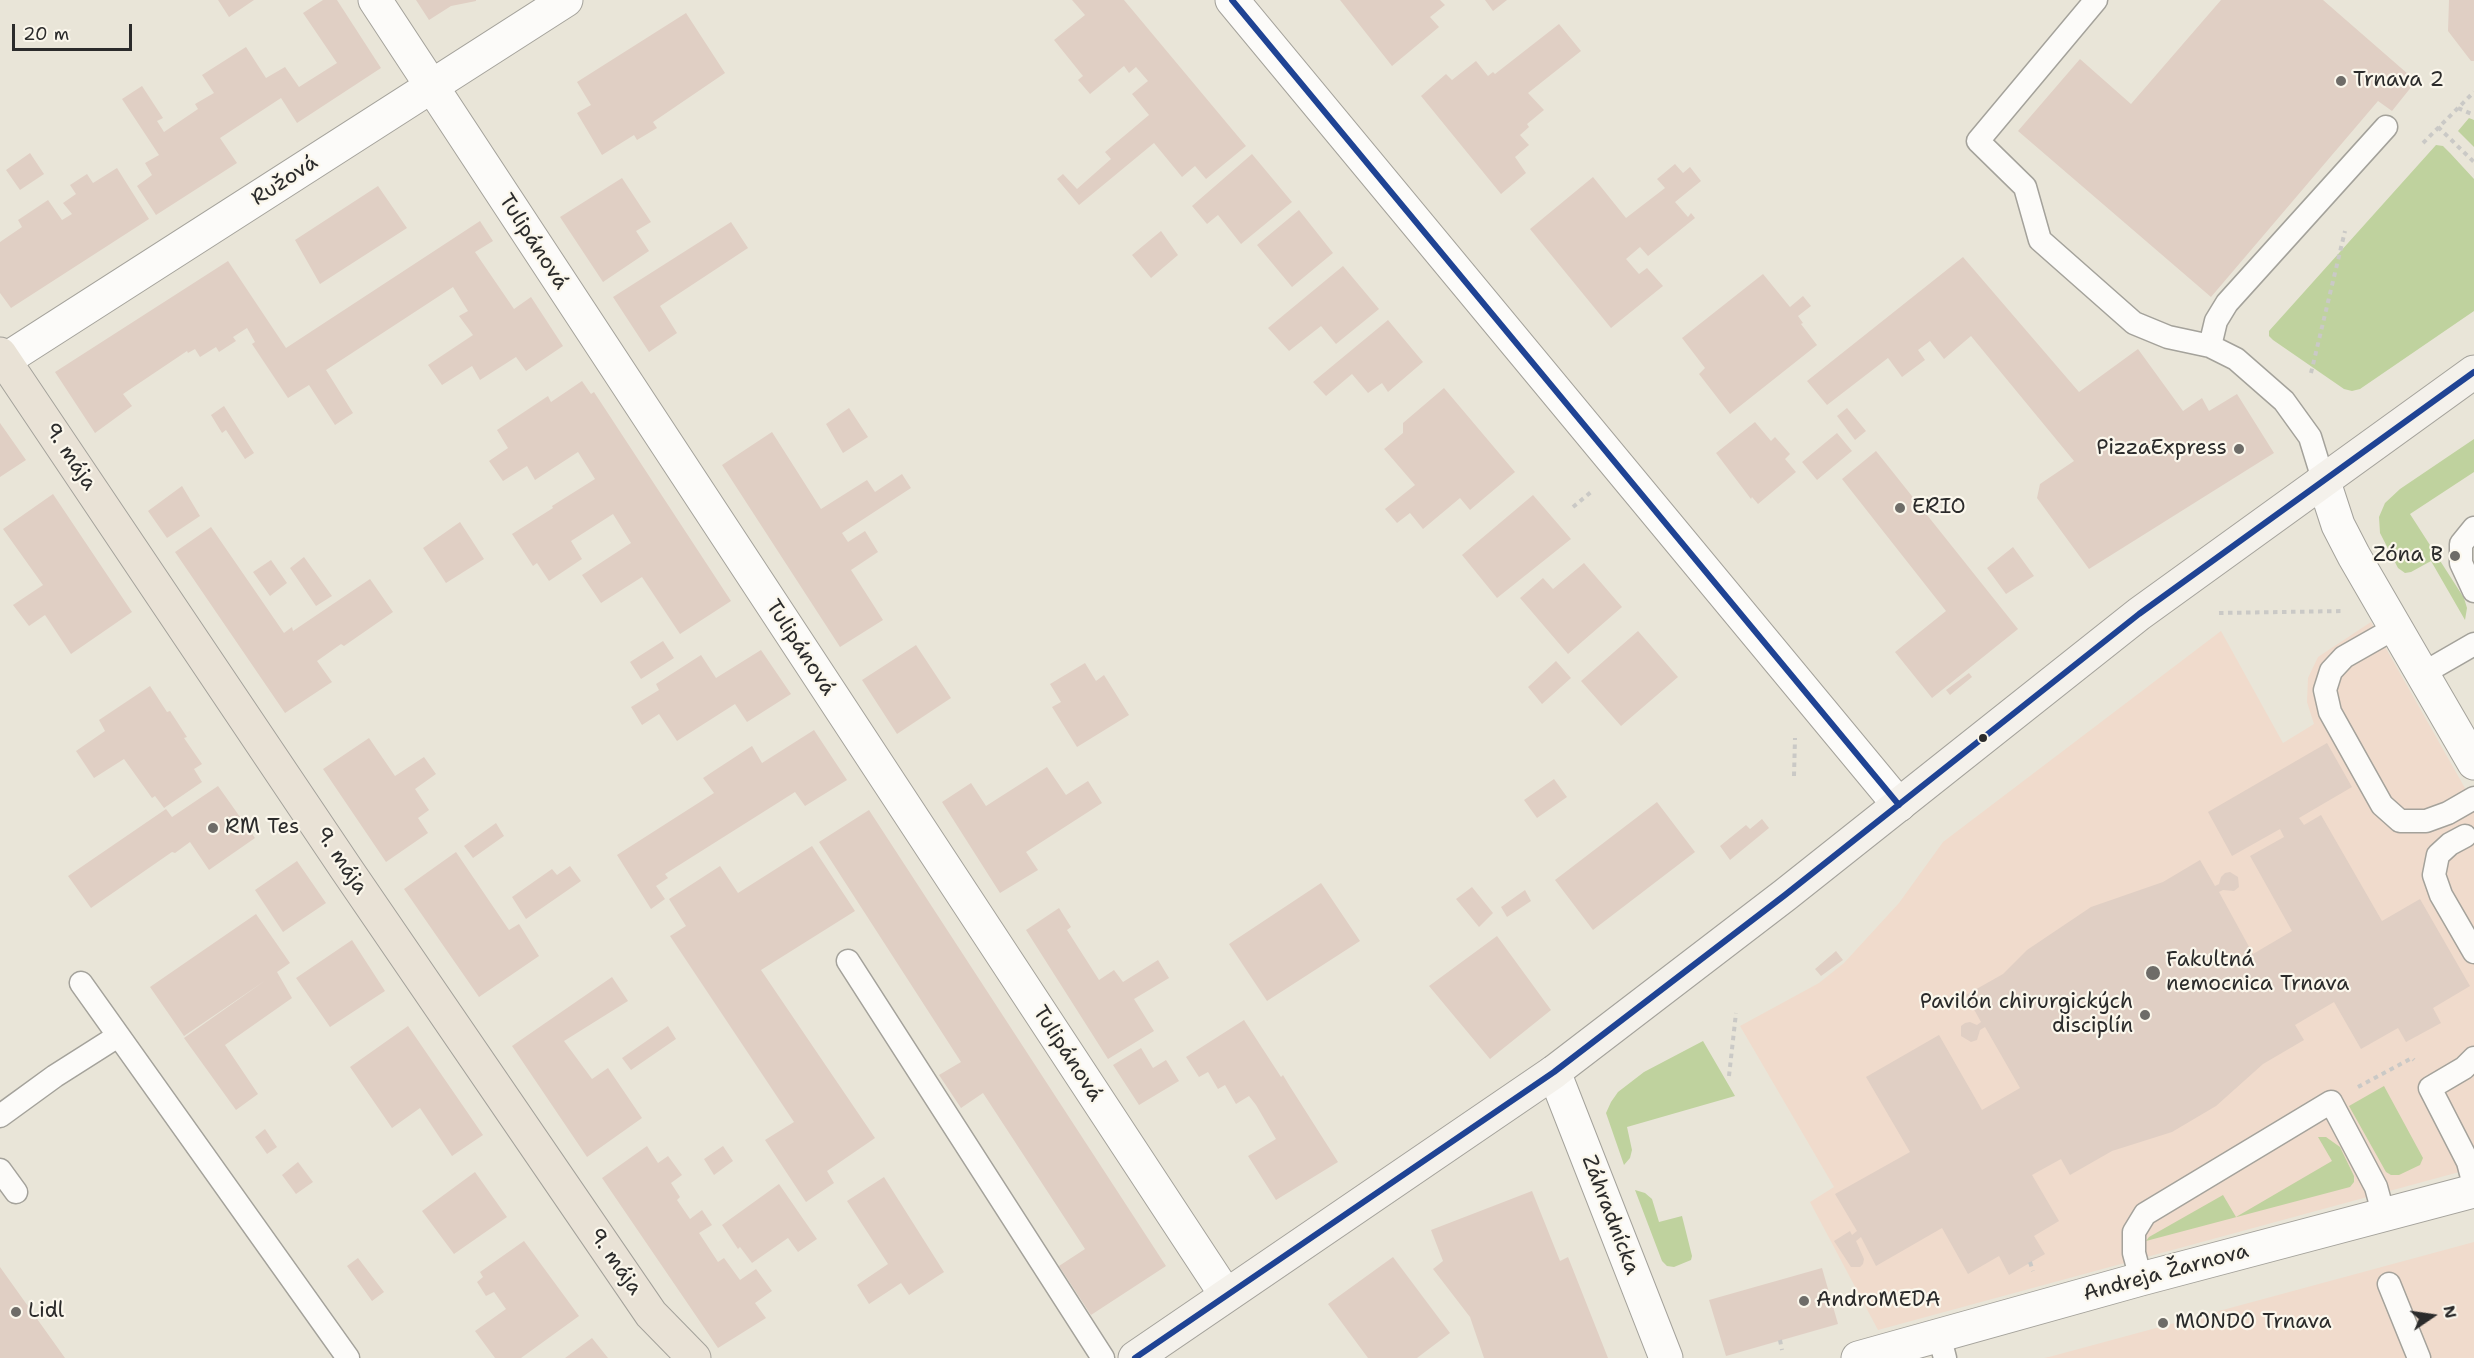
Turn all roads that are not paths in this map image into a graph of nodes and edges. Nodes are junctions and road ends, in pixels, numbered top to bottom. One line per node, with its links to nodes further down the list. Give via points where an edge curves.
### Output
1 (375, 0): 5 (street, Tulipánová)
2 (566, 0): 5 (street, Ružová)
3 (1232, 0): 18 (street)
4 (2096, 0): 7 (lane, via 1978,141 2025,187 2040,240 2134,323 2168,337)
5 (432, 87): 8 (street, Ružová); 34 (street, Tulipánová)
6 (2386, 127): 7 (lane, via 2228,303 2216,321)
7 (2210, 346): 10 (lane, via 2236,359 2284,401 2310,437)
8 (1, 359): 37 (main road, 9. mája, via 651,1314)
9 (2474, 372): 10 (street)
10 (2323, 479): 13 (street, via 2343,536); 18 (street, via 2139,614)
11 (2474, 528): 12 (lane, via 2462,544 2461,563)
12 (2474, 591)
13 (2396, 628): 15 (street); 17 (lane, via 2344,657 2331,671 2325,690 2330,712 2382,805 2400,821 2426,821)
14 (2474, 644): 15 (lane)
15 (2422, 674): 16 (street)
16 (2474, 763)
17 (2474, 798)
18 (1899, 806): 25 (street)
19 (2464, 836): 20 (lane, via 2438,855 2434,875)
20 (2474, 952)
21 (848, 961): 38 (lane)
22 (81, 983): 23 (lane)
23 (118, 1036): 26 (lane); 36 (lane)
24 (2474, 1059): 28 (lane, via 2430,1088 2468,1162)
25 (1554, 1072): 34 (street); 40 (street, Záhradnícka)
26 (0, 1116)
27 (0, 1170): 30 (lane)
28 (2474, 1185)
29 (2474, 1191): 31 (street, Andreja Žarnova)
30 (16, 1192)
31 (2384, 1216): 32 (street, Andreja Žarnova); 32 (lane, via 2376,1187 2331,1102 2145,1214 2134,1232)
32 (2140, 1279): 35 (street, Andreja Žarnova)
33 (2389, 1284): 42 (lane)
34 (1226, 1295): 39 (street)
35 (1942, 1346): 41 (street, Andreja Žarnova)
36 (348, 1358)
37 (694, 1358)
38 (1103, 1358)
39 (1134, 1358)
40 (1666, 1358)
41 (1858, 1358)
42 (2420, 1358)

